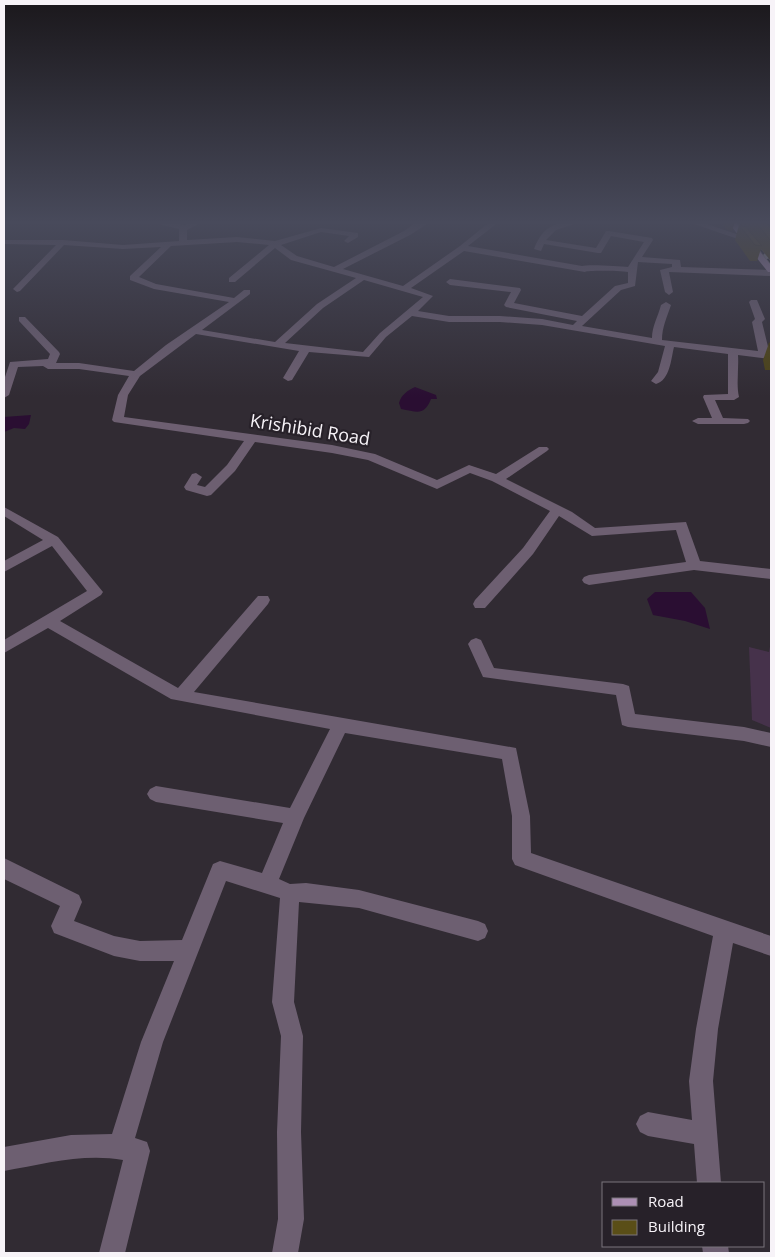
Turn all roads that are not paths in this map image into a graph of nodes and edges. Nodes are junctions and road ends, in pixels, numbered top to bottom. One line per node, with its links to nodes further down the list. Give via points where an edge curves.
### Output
1 (27, 280): 9 (street)
2 (137, 280): 13 (street, via 154,286)
3 (360, 280): 23 (street, via 320,306)
4 (368, 280): 10 (street)
5 (417, 280): 10 (street)
6 (632, 280): 18 (street, via 632,284 618,288)
7 (666, 280): 12 (street)
8 (450, 282): 18 (street, via 517,290 509,305)
9 (18, 289)
10 (404, 289): 16 (street, via 428,296)
11 (247, 292): 13 (street)
12 (669, 292)
13 (236, 301): 20 (street)
14 (754, 302): 26 (street)
15 (666, 305): 21 (street, via 657,327)
16 (410, 313): 19 (street, via 449,319 520,320); 24 (street, via 365,356)
17 (22, 319): 27 (street, via 54,354)
18 (582, 319): 19 (street)
19 (575, 328): 21 (street)
20 (194, 330): 23 (street); 28 (street)
21 (658, 342): 22 (street)
22 (670, 344): 25 (street); 30 (street, via 663,372)
23 (277, 345): 24 (street)
24 (306, 348): 29 (street)
25 (733, 352): 26 (street); 32 (street, via 734,398 708,397)
26 (768, 355)
27 (52, 362): 28 (street, via 48,366 79,366); 31 (street, via 14,364)
28 (136, 374): 35 (street, Krishibid Road, via 123,395 118,420)
29 (288, 378)
30 (656, 381)
31 (4, 395)
32 (719, 420): 33 (street); 34 (street)
33 (698, 421)
34 (744, 421)
35 (252, 439): 37 (street, via 231,468 207,492 190,487); 38 (street, Krishibid Road, via 332,448 371,457 438,485 469,469)
36 (543, 449): 38 (street)
37 (196, 477)
38 (497, 480): 39 (street, Krishibid Road)
39 (557, 510): 42 (street, Krishibid Road, via 592,532 681,525); 47 (street, via 528,551)
40 (4, 511): 41 (street)
41 (53, 540): 43 (street); 48 (street, via 96,592)
42 (694, 565): 44 (street); 45 (street)
43 (4, 568)
44 (771, 574)
45 (589, 580)
46 (263, 600): 51 (street)
47 (480, 604)
48 (48, 621): 50 (street); 51 (street)
49 (476, 644): 53 (street, via 489,673 623,690 628,720)
50 (4, 648)
51 (181, 696): 52 (street)
52 (340, 725): 55 (street); 59 (street, via 510,753 520,816 522,859)
53 (771, 740)
54 (156, 794): 55 (street)
55 (295, 817): 57 (street)
56 (4, 867): 62 (street, via 72,902 61,926 114,946 140,951)
57 (267, 884): 58 (street); 62 (street, via 220,870)
58 (290, 893): 60 (street, via 359,899); 69 (street, via 283,1002 292,1036 288,1132 291,1219)
59 (725, 929): 61 (street); 64 (street, via 701,1081)
60 (478, 930)
61 (771, 946)
62 (189, 950): 65 (street, via 152,1042)
63 (648, 1124): 64 (street)
64 (704, 1134): 67 (street)
65 (120, 1146): 66 (street, via 61,1147); 68 (street, via 138,1151)
66 (4, 1159)
67 (709, 1182)
68 (112, 1253)
69 (285, 1253)

